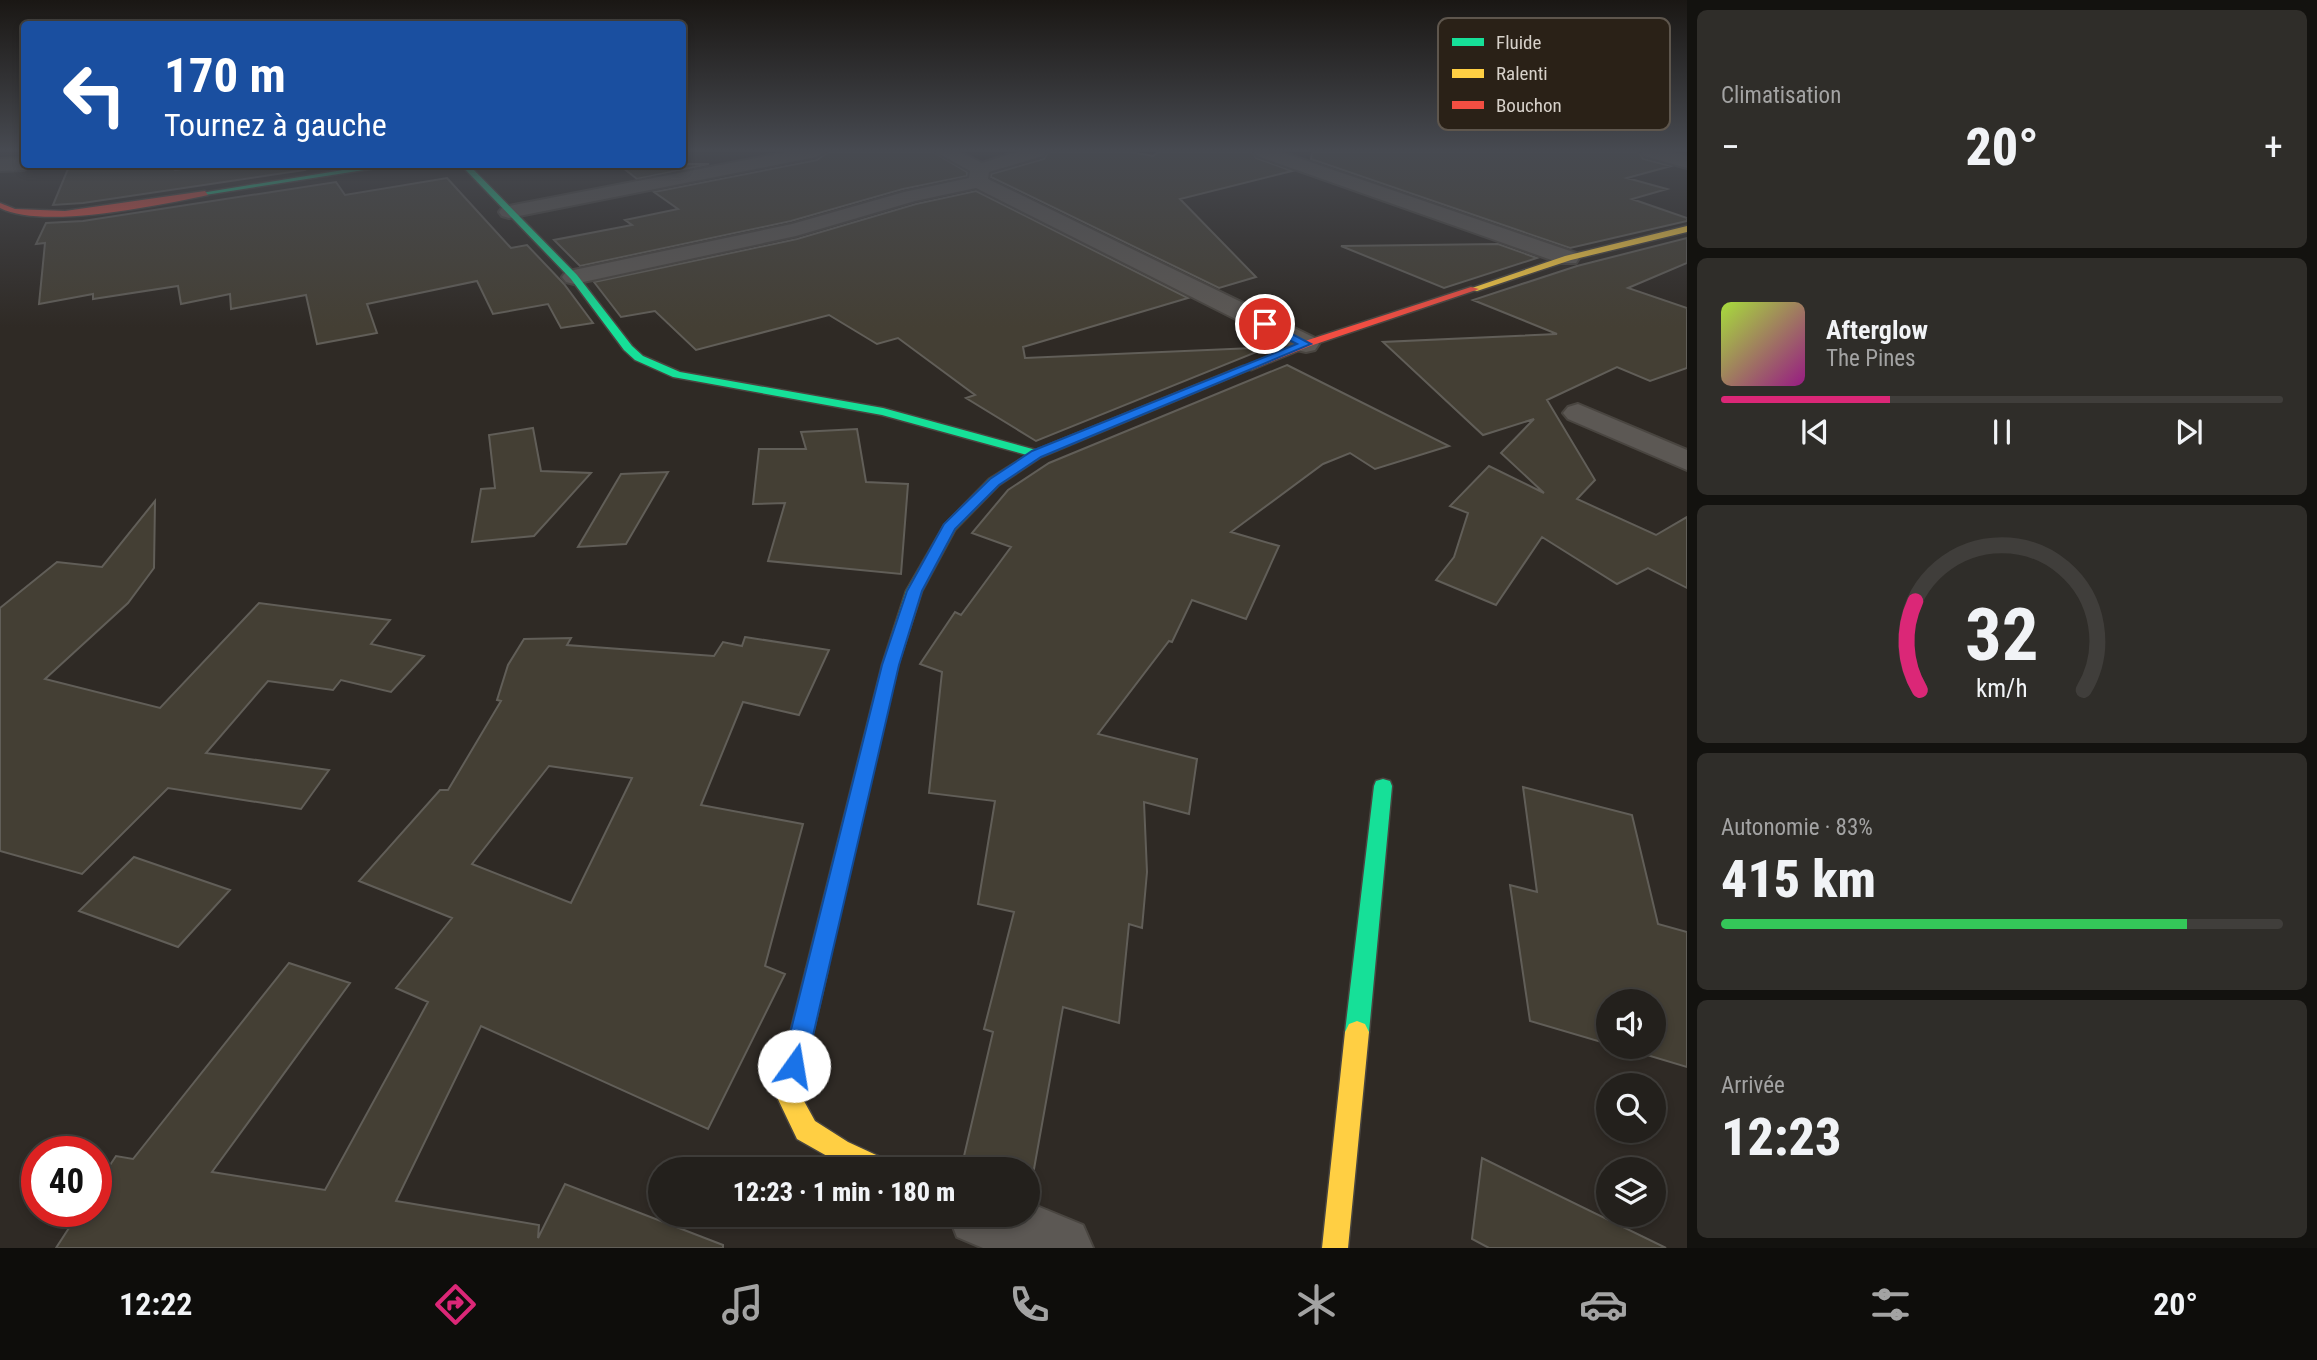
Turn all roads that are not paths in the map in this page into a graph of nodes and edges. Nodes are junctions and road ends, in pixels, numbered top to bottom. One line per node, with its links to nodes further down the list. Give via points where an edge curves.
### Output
1 (8, 210): 2 (street, via 28,215)
2 (95, 210)
3 (518, 210): 7 (street)
4 (863, 210): 10 (street, via 796,230)
5 (1047, 210): 11 (street)
6 (1431, 210): 9 (street)
7 (509, 212): 10 (street)
8 (1685, 231): 9 (street)
9 (1568, 258): 11 (street)
10 (574, 277): 13 (street, via 628,348 677,375 883,412)
11 (1306, 344): 13 (street)
12 (1578, 413): 14 (street)
13 (1037, 454): 16 (street, via 994,482 949,527 914,591 890,665 788,1093 806,1129)
14 (1687, 461)
15 (1383, 786): 19 (street)
16 (852, 1157)
17 (1011, 1227): 18 (street)
18 (1060, 1248)
19 (1335, 1248)

